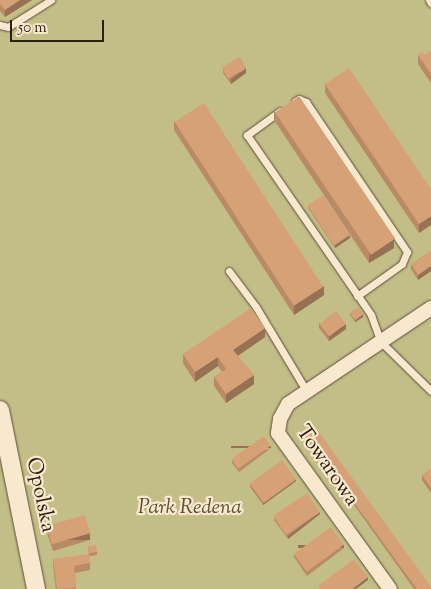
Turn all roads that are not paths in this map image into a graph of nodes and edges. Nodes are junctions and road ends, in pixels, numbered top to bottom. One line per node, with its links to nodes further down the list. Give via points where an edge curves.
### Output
1 (51, 0): 2 (lane, via 8,27)
2 (0, 24)
3 (229, 271): 8 (lane, via 256,308)
4 (357, 296): 4 (lane, via 247,135 299,99 306,102 407,252 402,264); 6 (lane, via 371,315)
5 (431, 308): 6 (street, Towarowa)
6 (381, 342): 7 (lane); 8 (street, Towarowa)
7 (431, 391)
8 (307, 392): 11 (street, Towarowa, via 288,404 278,433)
9 (0, 410): 10 (street, Opolska)
10 (36, 589)
11 (390, 589)

